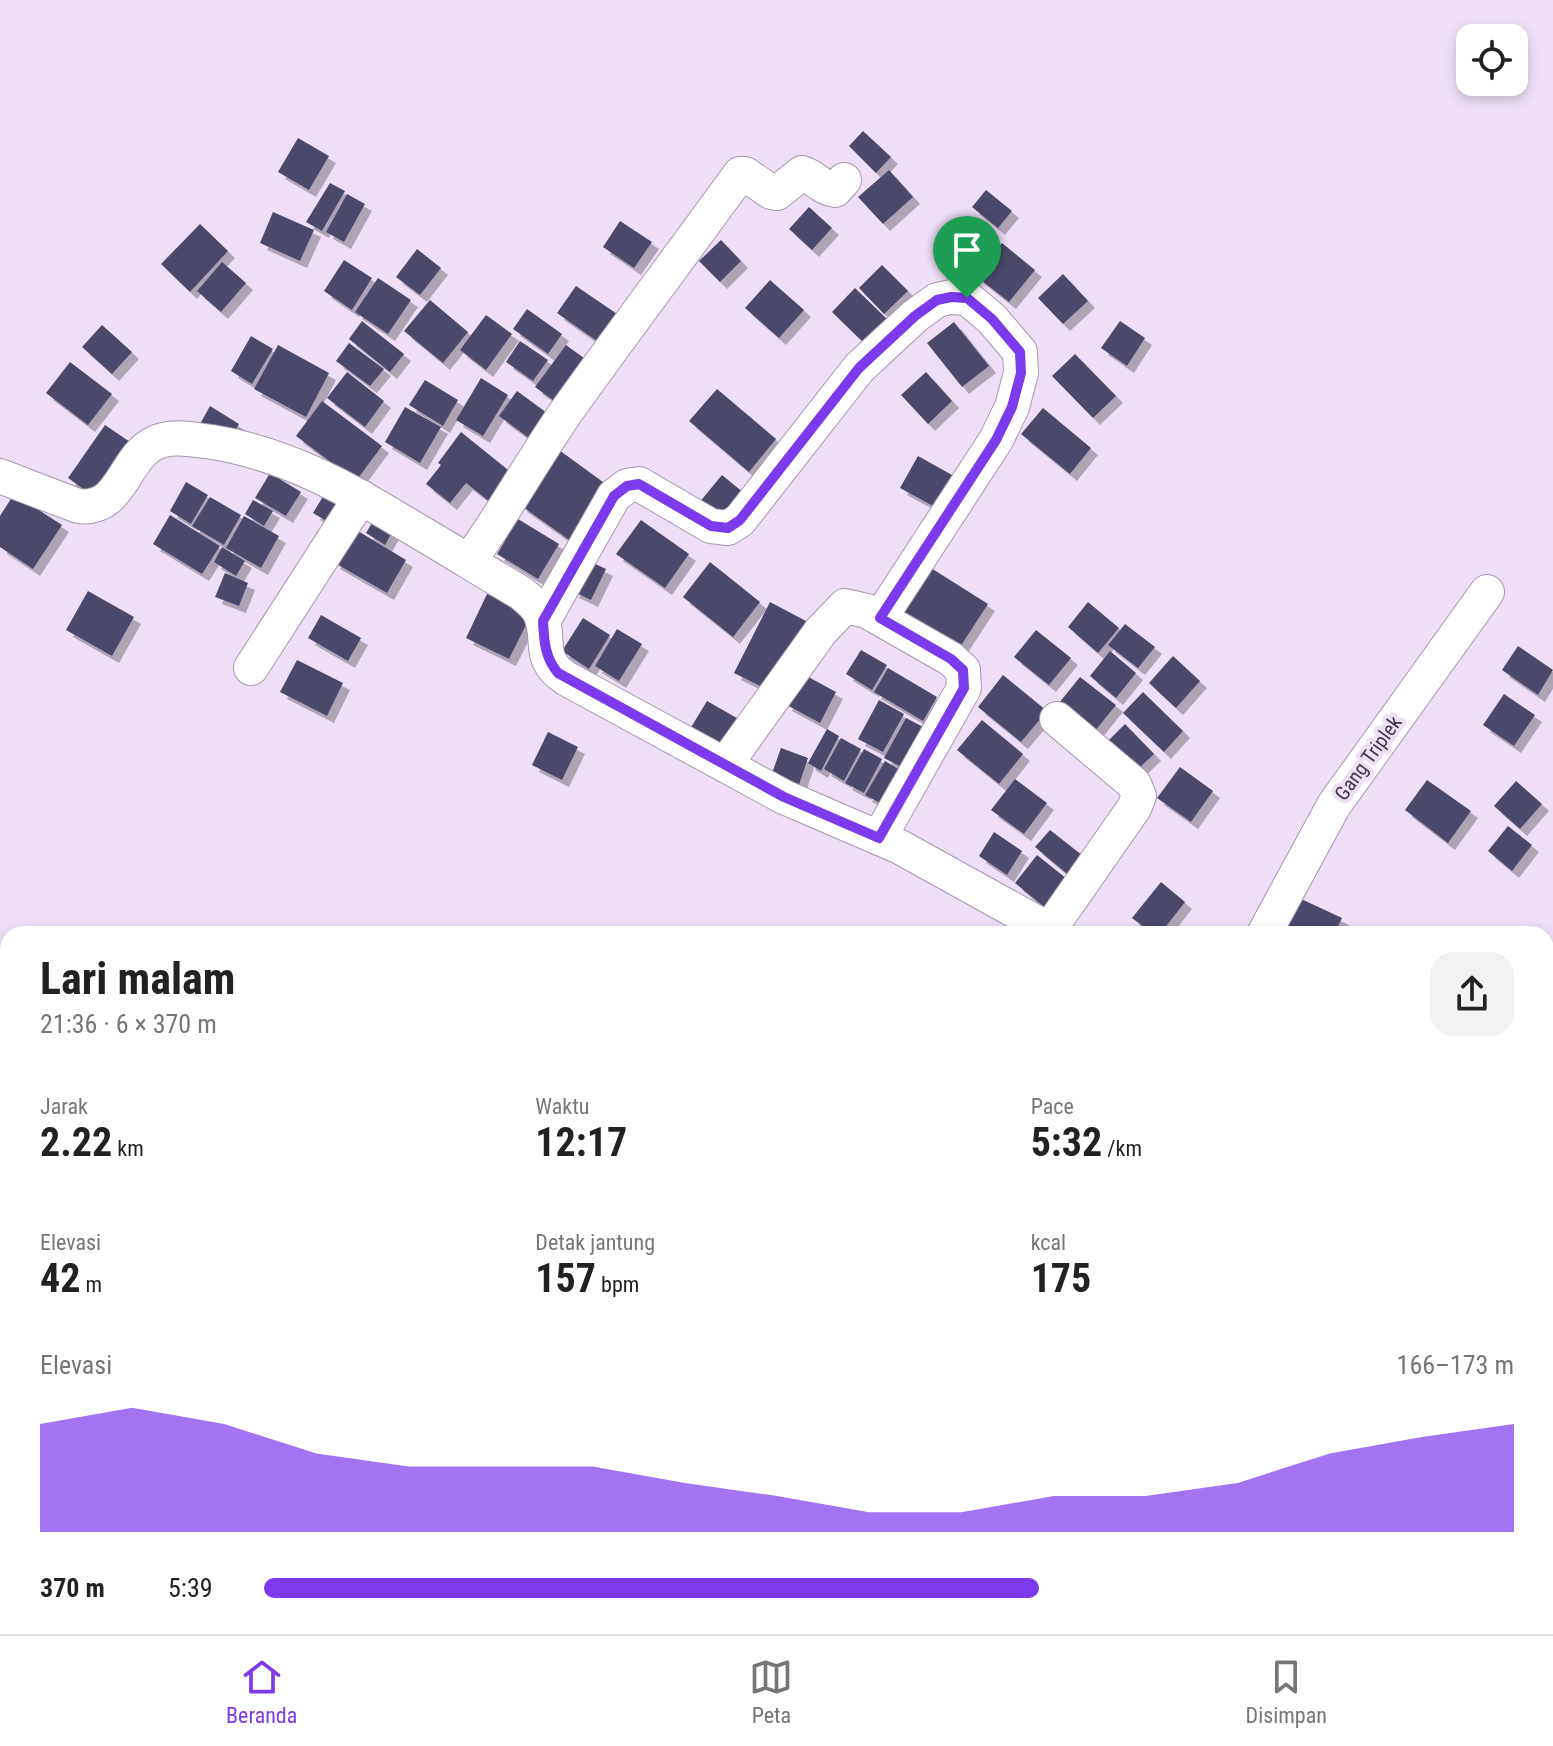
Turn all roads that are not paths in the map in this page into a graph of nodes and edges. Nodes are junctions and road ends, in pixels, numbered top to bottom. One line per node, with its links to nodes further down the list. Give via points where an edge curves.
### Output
1 (844, 180): 4 (street, via 835,190 826,189 802,173 777,193 740,174 566,412)
2 (0, 476): 3 (street, via 78,506 94,506 109,498 148,446 180,438 289,462)
3 (361, 497): 4 (street); 8 (street)
4 (469, 561): 7 (street, via 530,600)
5 (1487, 592): 14 (street, Gang Triplek, via 1334,805)
6 (880, 618): 7 (street, via 1012,407 1021,373 1020,352 967,298 937,300 859,368 740,520 728,528 711,526 639,484 627,486 614,496); 10 (street, via 845,606 821,631); 11 (street, via 951,659 963,670 964,688)
7 (543, 621): 10 (street, via 550,664 558,673)
8 (251, 668)
9 (1057, 719): 13 (street, via 1134,784 1139,796)
10 (725, 765): 11 (street)
11 (879, 838): 12 (street)
12 (1042, 926)
13 (1057, 926)
14 (1268, 926)

